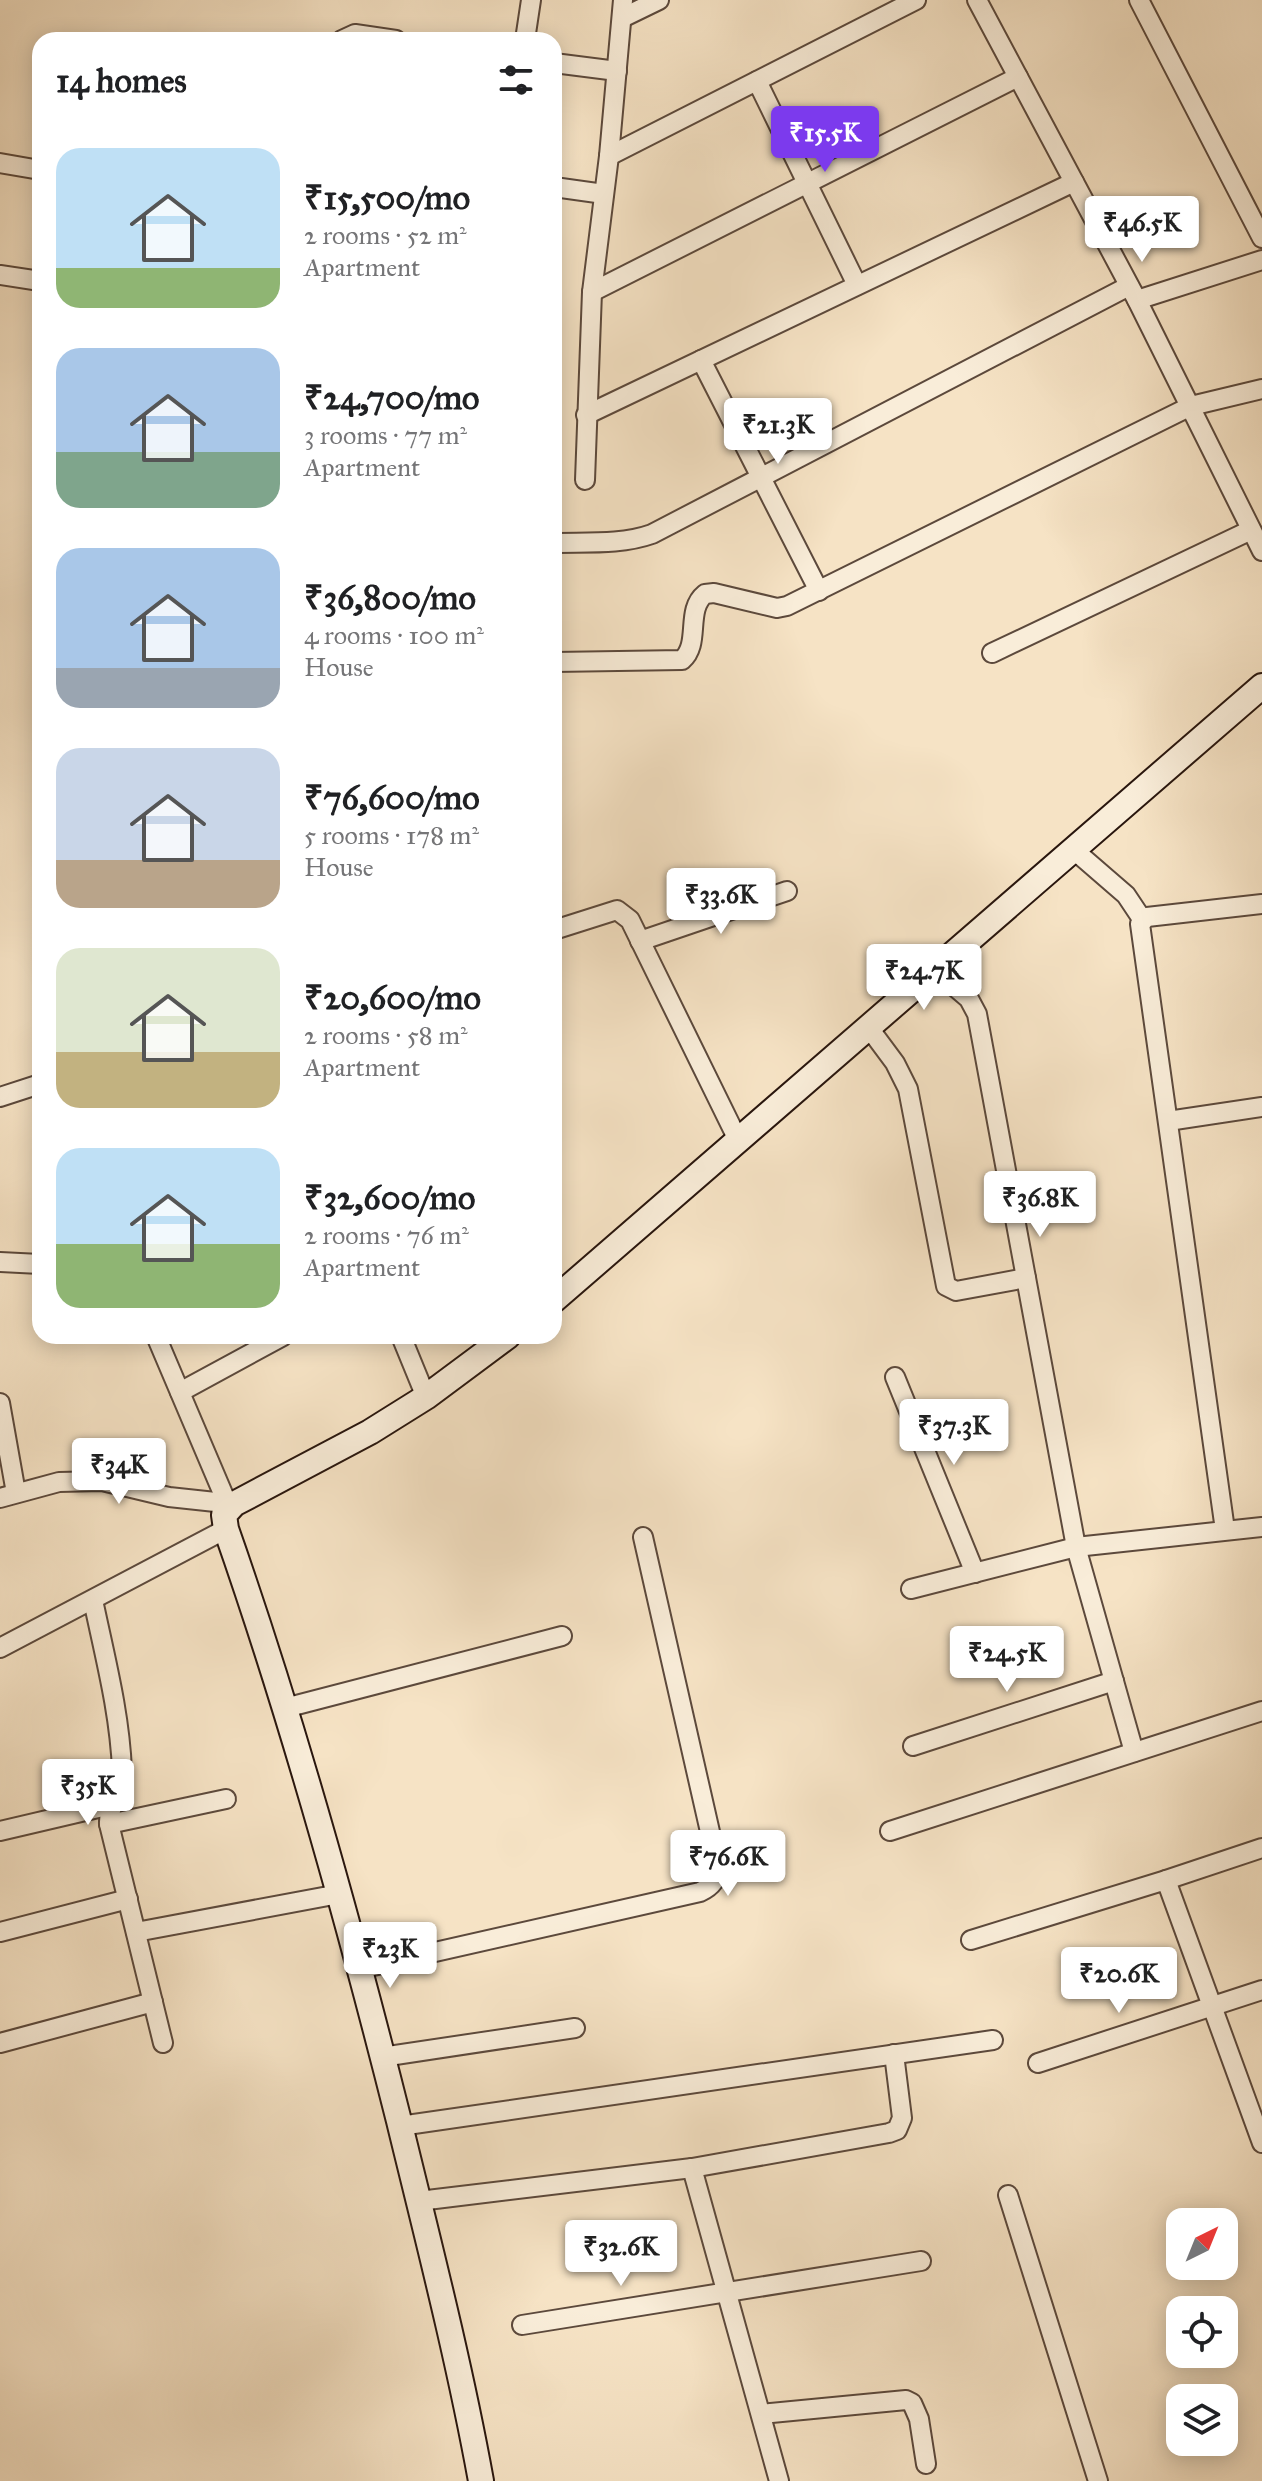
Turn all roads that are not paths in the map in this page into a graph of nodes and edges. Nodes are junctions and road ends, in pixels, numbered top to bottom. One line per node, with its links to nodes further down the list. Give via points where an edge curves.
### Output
1 (531, 0): 7 (street)
2 (659, 0): 6 (street)
3 (916, 0): 11 (street)
4 (977, 0): 10 (street)
5 (1139, 0): 19 (street)
6 (622, 9): 9 (street)
7 (526, 32)
8 (562, 64): 9 (street)
9 (617, 71): 12 (street)
10 (1018, 77): 15 (street); 16 (street)
11 (757, 81): 12 (street); 16 (street)
12 (609, 156): 18 (street)
13 (0, 163): 14 (street)
14 (32, 169)
15 (1074, 182): 23 (street); 25 (street)
16 (807, 184): 23 (street); 24 (street)
17 (562, 188): 18 (street)
18 (604, 194): 24 (street)
19 (1262, 238)
20 (1262, 260): 25 (street)
21 (0, 275): 22 (street)
22 (32, 280)
23 (857, 285): 26 (street)
24 (592, 292): 29 (street)
25 (1133, 293): 28 (street); 30 (street)
26 (701, 360): 29 (street); 30 (street)
27 (1262, 389): 28 (street)
28 (1191, 406): 32 (street); 35 (street)
29 (586, 415): 31 (street)
30 (761, 477): 33 (street, via 637,539); 35 (street)
31 (585, 480)
32 (1251, 530): 34 (street); 36 (street)
33 (562, 543)
34 (1262, 551)
35 (819, 591): 37 (street, via 777,608 705,594 697,604 691,645 682,660)
36 (992, 653)
37 (562, 662)
38 (1262, 686): 39 (street)
39 (1074, 850): 42 (street, via 1126,895); 45 (street)
40 (787, 891): 44 (street)
41 (1262, 904): 42 (street)
42 (1142, 919): 50 (street)
43 (562, 927): 44 (street, via 617,910 630,920)
44 (640, 941): 51 (street)
45 (935, 970): 46 (street); 54 (street, via 969,999 977,1014)
46 (869, 1028): 51 (street); 54 (street, via 908,1089 946,1286 956,1291)
47 (32, 1087): 48 (street)
48 (0, 1097)
49 (1262, 1107): 50 (street)
50 (1168, 1121): 68 (street)
51 (739, 1142): 55 (street)
52 (0, 1262): 53 (street)
53 (32, 1264)
54 (1026, 1278): 70 (street)
55 (562, 1288)
56 (159, 1344): 61 (street)
57 (268, 1344): 61 (street)
58 (404, 1344): 62 (street)
59 (497, 1344): 62 (street)
60 (895, 1377): 71 (street)
61 (180, 1392): 65 (street)
62 (426, 1397): 65 (street, via 370,1432)
63 (0, 1403): 64 (street)
64 (8, 1496): 65 (street, via 59,1482 102,1481 169,1497)
65 (231, 1503): 67 (street, via 224,1515)
66 (1262, 1527): 68 (street)
67 (226, 1529): 73 (street); 77 (street)
68 (1225, 1530): 70 (street)
69 (643, 1537): 92 (street, via 718,1867 716,1879 700,1892)
70 (1076, 1547): 71 (street); 76 (street)
71 (975, 1573): 72 (street)
72 (911, 1589)
73 (93, 1600): 75 (street); 82 (street, via 120,1745 122,1775)
74 (562, 1636): 77 (street)
75 (0, 1648)
76 (1114, 1681): 79 (street); 80 (street)
77 (285, 1708): 87 (street)
78 (1262, 1711): 80 (street)
79 (913, 1746)
80 (1134, 1752): 84 (street)
81 (226, 1799): 82 (street)
82 (110, 1815): 83 (street); 88 (street)
83 (0, 1831)
84 (890, 1831)
85 (1262, 1848): 86 (street)
86 (1166, 1880): 91 (street); 95 (street)
87 (339, 1894): 90 (street); 92 (street)
88 (128, 1899): 89 (street); 90 (street)
89 (0, 1932)
90 (136, 1932): 94 (street)
91 (971, 1940)
92 (360, 1969): 101 (street)
93 (1262, 1990): 95 (street)
94 (153, 2002): 98 (street); 99 (street)
95 (1212, 2007): 102 (street); 104 (street)
96 (575, 2028): 101 (street)
97 (993, 2040): 100 (street)
98 (0, 2043)
99 (163, 2043)
100 (894, 2054): 103 (street); 105 (street, via 902,2118 897,2130)
101 (382, 2057): 103 (street)
102 (1038, 2063)
103 (400, 2126): 107 (street)
104 (1261, 2138)
105 (692, 2168): 107 (street); 109 (street)
106 (1008, 2195): 115 (street)
107 (419, 2201): 113 (street)
108 (921, 2261): 109 (street)
109 (726, 2292): 110 (street); 111 (street)
110 (522, 2325)
111 (761, 2414): 112 (street, via 906,2400 916,2411); 114 (street)
112 (926, 2464)
113 (481, 2481)
114 (779, 2481)
115 (1098, 2481)

